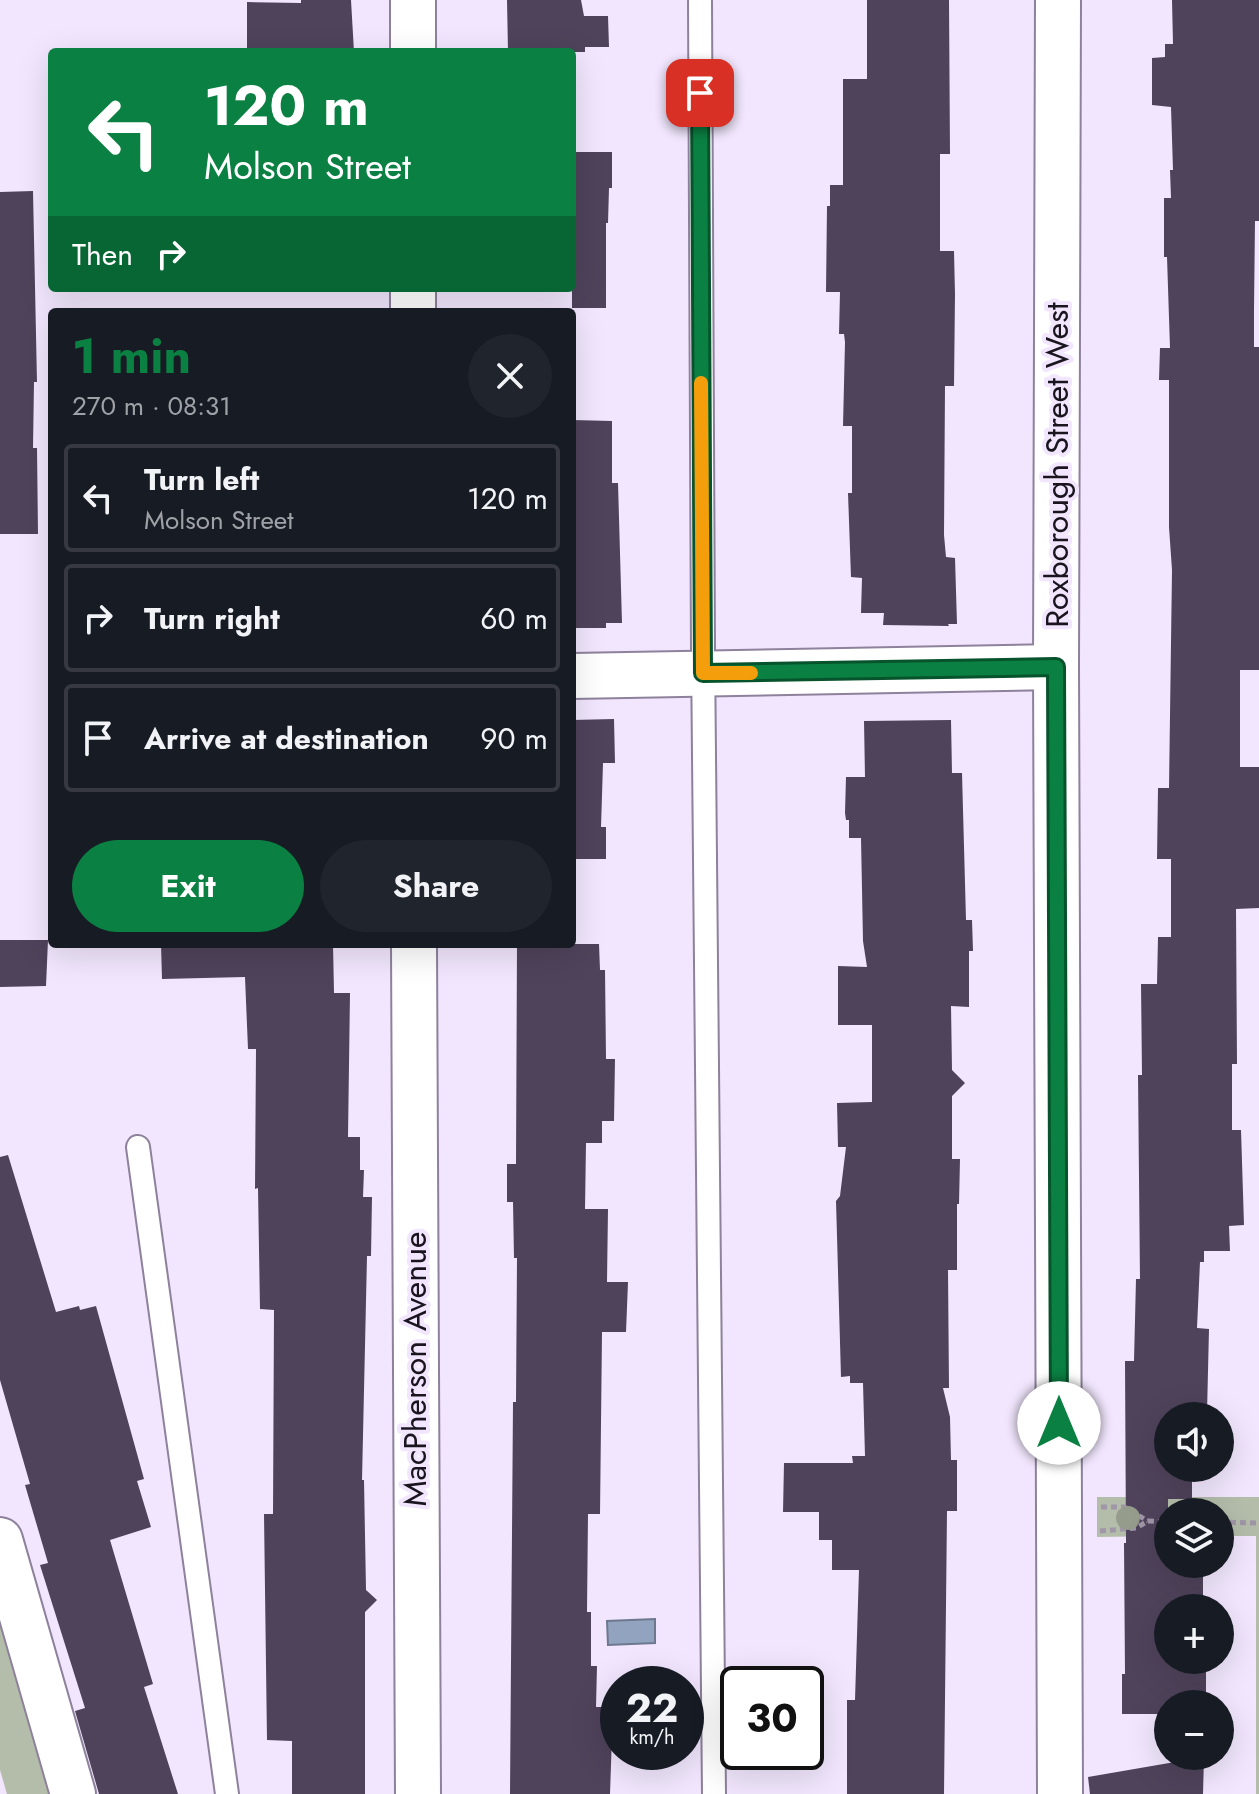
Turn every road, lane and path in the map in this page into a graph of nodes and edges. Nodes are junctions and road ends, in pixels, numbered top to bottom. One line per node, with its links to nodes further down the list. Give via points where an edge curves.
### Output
1 (413, 0): 4 (street)
2 (700, 0): 6 (lane)
3 (1058, 0): 5 (street, Roxborough Street West)
4 (413, 48)
5 (1056, 667): 6 (street); 21 (street, Roxborough Street West)
6 (703, 673): 7 (street); 20 (lane)
7 (576, 676)
8 (414, 948): 19 (street, MacPherson Avenue)
9 (138, 1147): 18 (lane)
10 (1092, 1507): 11 (path, via 1124,1507)
11 (1148, 1521): 12 (path); 15 (path, via 1136,1528)
12 (1154, 1521)
13 (1234, 1522): 14 (path)
14 (1259, 1523)
15 (1091, 1531)
16 (0, 1540): 17 (street)
17 (73, 1794)
18 (227, 1794)
19 (418, 1794)
20 (714, 1794)
21 (1060, 1794)

